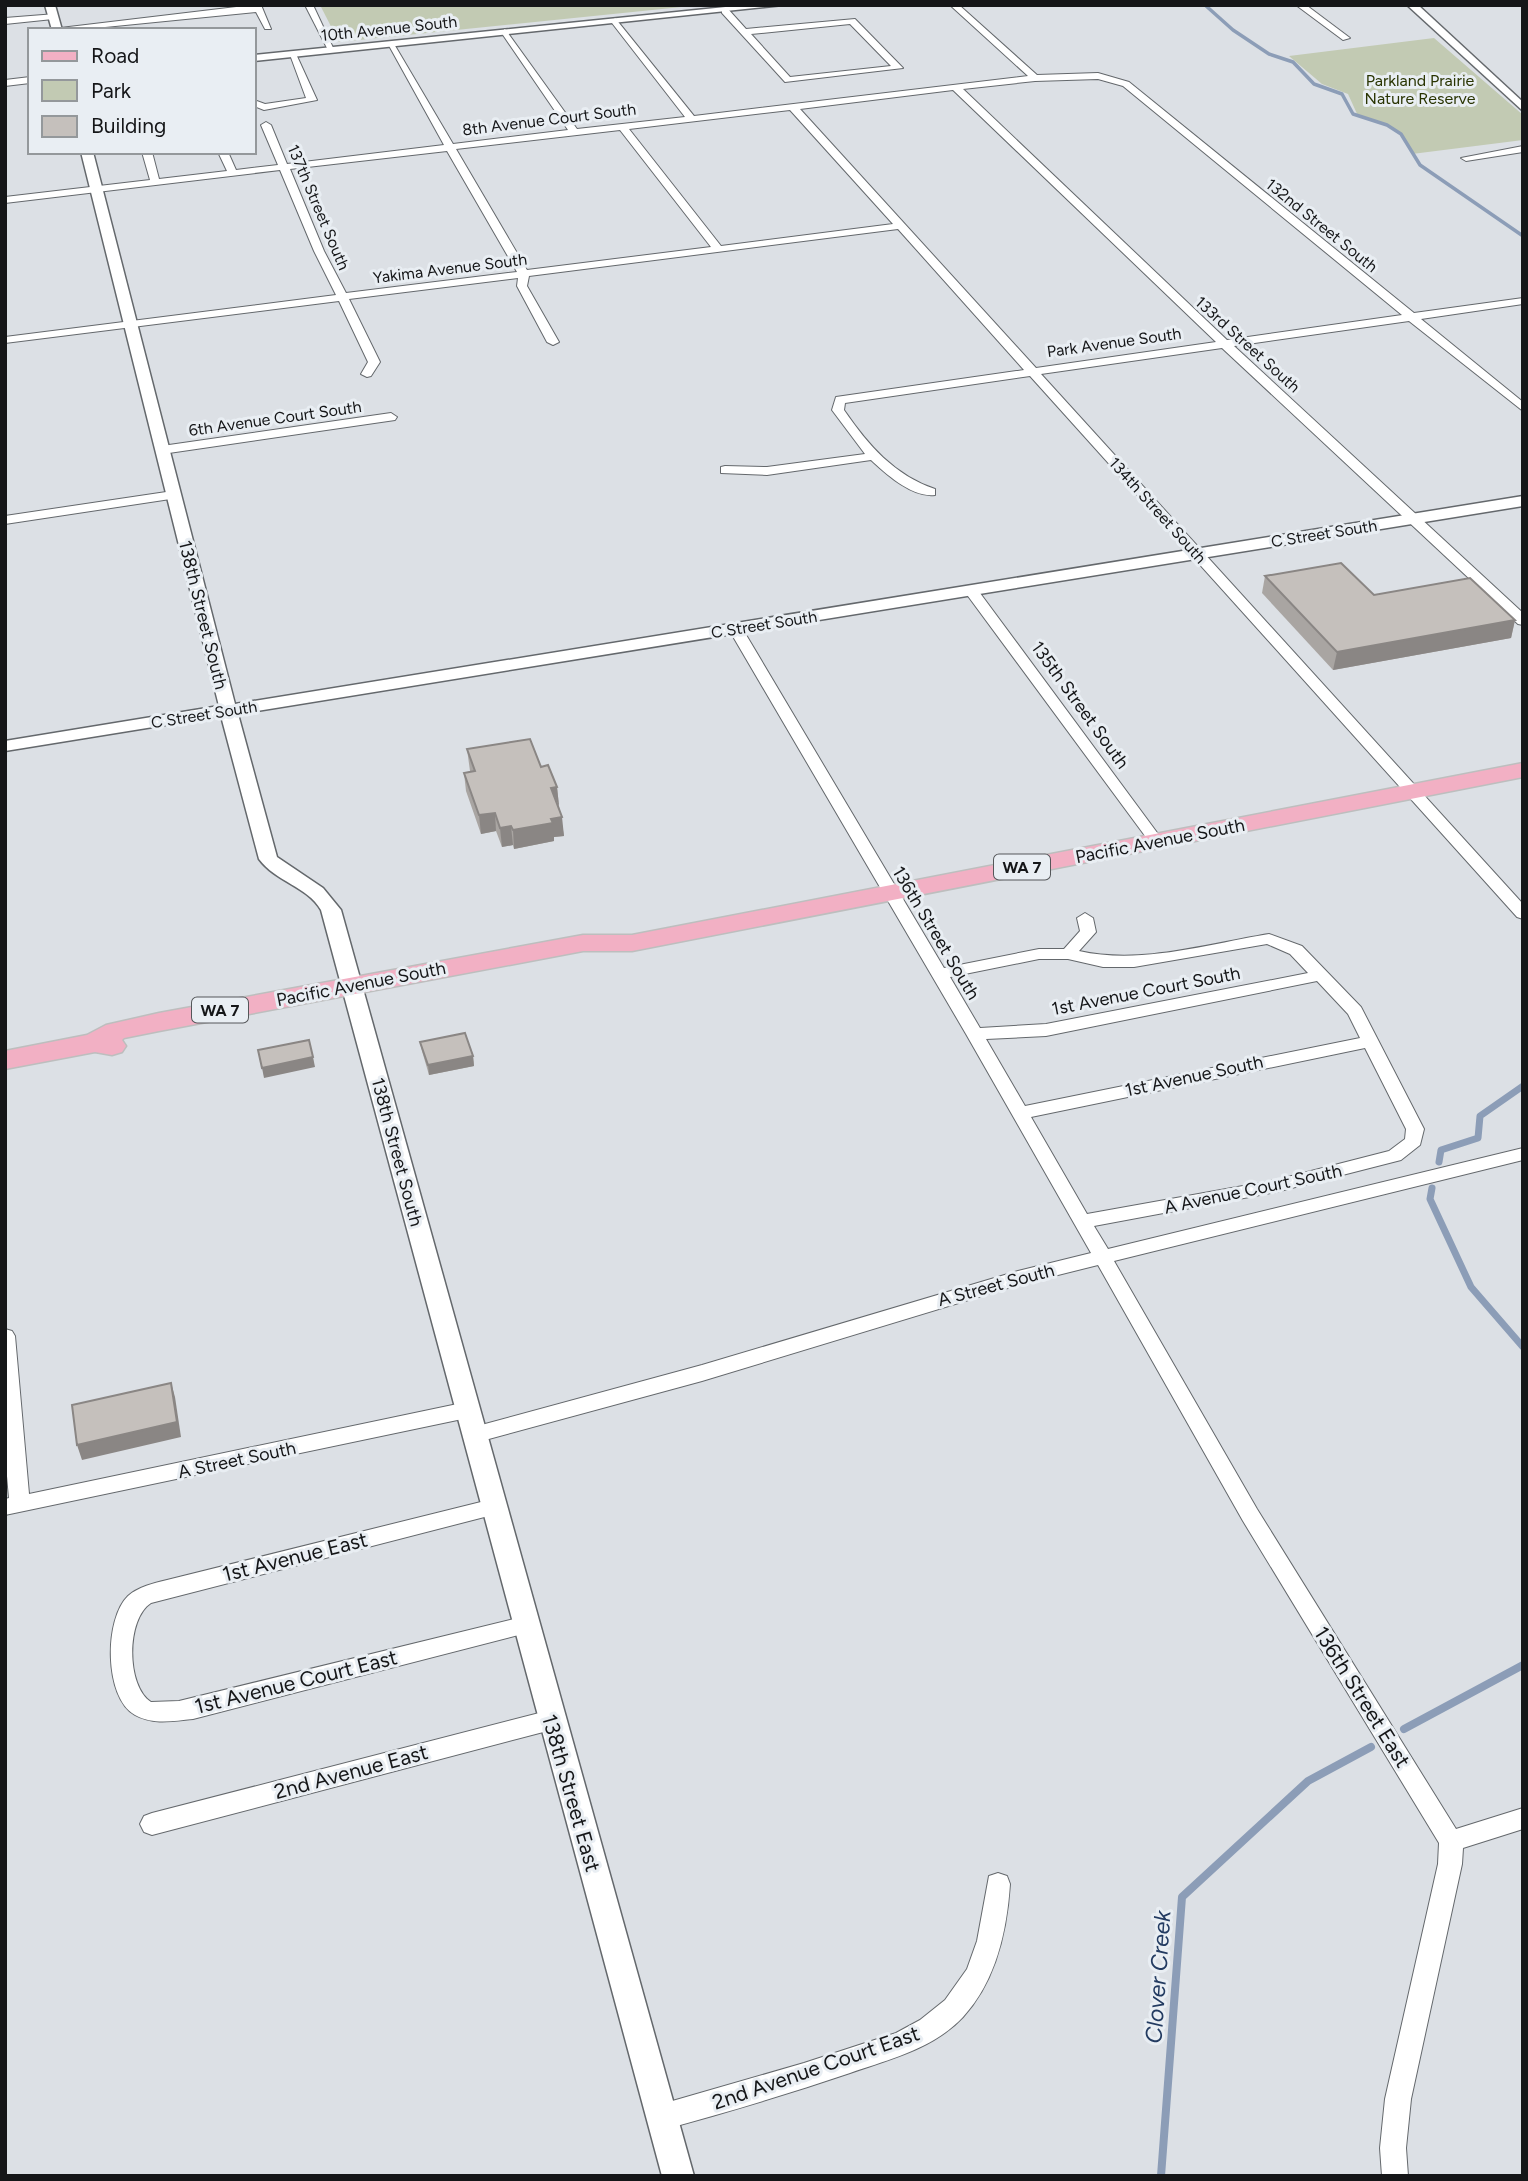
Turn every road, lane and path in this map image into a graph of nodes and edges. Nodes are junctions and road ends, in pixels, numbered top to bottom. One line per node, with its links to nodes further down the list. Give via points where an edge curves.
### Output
1 (309, 5): 20 (street)
2 (778, 5): 7 (street, 10th Avenue South)
3 (954, 5): 24 (street)
4 (1300, 5): 18 (street)
5 (1412, 5): 30 (street)
6 (258, 7): 9 (street); 14 (street)
7 (725, 10): 11 (street, 10th Avenue South); 17 (street)
8 (52, 11): 10 (street)
9 (212, 14): 12 (street); 13 (street)
10 (5, 21)
11 (615, 21): 16 (street, 10th Avenue South); 31 (street)
12 (146, 25): 15 (street)
13 (223, 25)
14 (268, 27)
15 (92, 28)
16 (505, 32): 19 (street, 10th Avenue South); 34 (street)
17 (745, 32): 17 (street, via 788,80 898,68 852,22)
18 (1346, 38)
19 (390, 44): 20 (street, 10th Avenue South); 35 (street)
20 (332, 50): 21 (street, 10th Avenue South)
21 (292, 54): 22 (street, 10th Avenue South); 28 (street, via 313,100 272,107)
22 (256, 58)
23 (1098, 76): 24 (street, 8th Avenue Court South); 51 (street, 132nd Street South, via 1126,84)
24 (1035, 78): 27 (street, 8th Avenue Court South)
25 (28, 80): 26 (street)
26 (5, 83)
27 (956, 88): 29 (street, 8th Avenue Court South); 55 (street, 133rd Street South)
28 (256, 104)
29 (792, 106): 31 (street, 8th Avenue Court South); 46 (street, 134th Street South)
30 (1523, 108)
31 (691, 118): 33 (street, 8th Avenue Court South)
32 (266, 125): 41 (street, 137th Street South)
33 (622, 126): 34 (street, 8th Avenue Court South); 47 (street)
34 (572, 131): 35 (street, 8th Avenue Court South)
35 (449, 146): 41 (street, 8th Avenue Court South); 48 (street)
36 (1523, 149): 40 (street)
37 (88, 154): 44 (street, 138th Street South)
38 (148, 154): 43 (street)
39 (224, 154): 42 (street)
40 (1466, 158)
41 (284, 166): 42 (street, 8th Avenue Court South); 49 (street, 137th Street South)
42 (232, 172): 43 (street, 8th Avenue Court South)
43 (155, 181): 44 (street, 8th Avenue Court South)
44 (96, 188): 45 (street, 8th Avenue Court South); 52 (street, 138th Street South)
45 (5, 200)
46 (899, 226): 47 (street, Yakima Avenue South); 56 (street, 134th Street South)
47 (719, 250): 48 (street, Yakima Avenue South)
48 (524, 275): 49 (street, Yakima Avenue South); 54 (street, via 522,286)
49 (342, 297): 52 (street, Yakima Avenue South); 57 (street, 137th Street South, via 374,362)
50 (1523, 301): 51 (street, Park Avenue South)
51 (1410, 317): 55 (street, Park Avenue South); 58 (street, 132nd Street South)
52 (131, 324): 53 (street, Yakima Avenue South); 60 (street, 138th Street South)
53 (5, 340)
54 (553, 342)
55 (1224, 344): 56 (street, Park Avenue South); 66 (street, 133rd Street South)
56 (1031, 371): 61 (street, Park Avenue South, via 854,395 837,404); 68 (street, 134th Street South)
57 (367, 374)
58 (1523, 408)
59 (391, 417): 60 (street, 6th Avenue Court South)
60 (162, 450): 64 (street, 138th Street South)
61 (875, 456): 62 (street, via 767,471); 63 (street, via 898,478)
62 (725, 470)
63 (931, 492)
64 (173, 495): 67 (street); 72 (street, 138th Street South)
65 (1523, 500): 66 (street, C Street South)
66 (1411, 519): 68 (street, C Street South); 70 (street, 133rd Street South)
67 (5, 520)
68 (1198, 554): 69 (street, C Street South); 75 (street, 134th Street South)
69 (972, 592): 71 (street, C Street South); 76 (street, 135th Street South)
70 (1523, 621)
71 (735, 628): 72 (street, C Street South); 77 (street, 136th Street South)
72 (228, 711): 73 (street, C Street South); 83 (street, 138th Street South, via 265,856 279,871 325,898)
73 (5, 746)
74 (1523, 770): 75 (main road, Pacific Avenue South / WA 7)
75 (1411, 792): 76 (main road, Pacific Avenue South / WA 7); 78 (street, 134th Street South)
76 (1156, 841): 77 (main road, Pacific Avenue South / WA 7)
77 (890, 893): 81 (street, 136th Street South); 83 (main road, Pacific Avenue South / WA 7, via 632,943 591,959)
78 (1523, 914)
79 (1085, 918): 80 (street, via 1088,932)
80 (1068, 954): 81 (street, via 1039,954); 82 (street, via 1103,962 1134,962 1269,939 1296,950)
81 (939, 974): 84 (street, 136th Street South)
82 (1323, 975): 84 (street, 1st Avenue Court South, via 1046,1030); 85 (street, via 1355,1011)
83 (353, 995): 86 (main road, Pacific Avenue South / WA 7, via 116,1046 95,1043); 92 (street, 138th Street South)
84 (975, 1034): 87 (street, 136th Street South)
85 (1368, 1042): 87 (street, 1st Avenue South); 89 (street, A Avenue Court South, via 1412,1121 1415,1137 1395,1157 1276,1186)
86 (5, 1060)
87 (1020, 1113): 89 (street, 136th Street South)
88 (1523, 1154): 90 (street, A Street South)
89 (1081, 1222): 90 (street, 136th Street South)
90 (1104, 1257): 92 (street, A Street South, via 1018,1278 702,1373); 100 (street, 136th Street East, via 1250,1515)
91 (5, 1336): 93 (street)
92 (471, 1422): 93 (street, A Street South); 94 (street, 138th Street East)
93 (13, 1505)
94 (493, 1507): 95 (street, 138th Street East); 96 (street, 1st Avenue East, via 160,1591 134,1603)
95 (526, 1625): 96 (street, 1st Avenue Court East, via 166,1712 143,1709 129,1695); 97 (street, 138th Street East)
96 (121, 1636)
97 (551, 1720): 99 (street, 2nd Avenue East); 102 (street, 138th Street East)
98 (1523, 1818): 100 (street)
99 (152, 1824)
100 (1451, 1841): 104 (street, via 1450,1864 1398,2099)
101 (998, 1884): 102 (street, 2nd Avenue Court East, via 989,1949 975,1979 940,2022 899,2044 767,2089)
102 (662, 2117): 103 (street, 138th Street East)
103 (678, 2176)
104 (1395, 2176)

